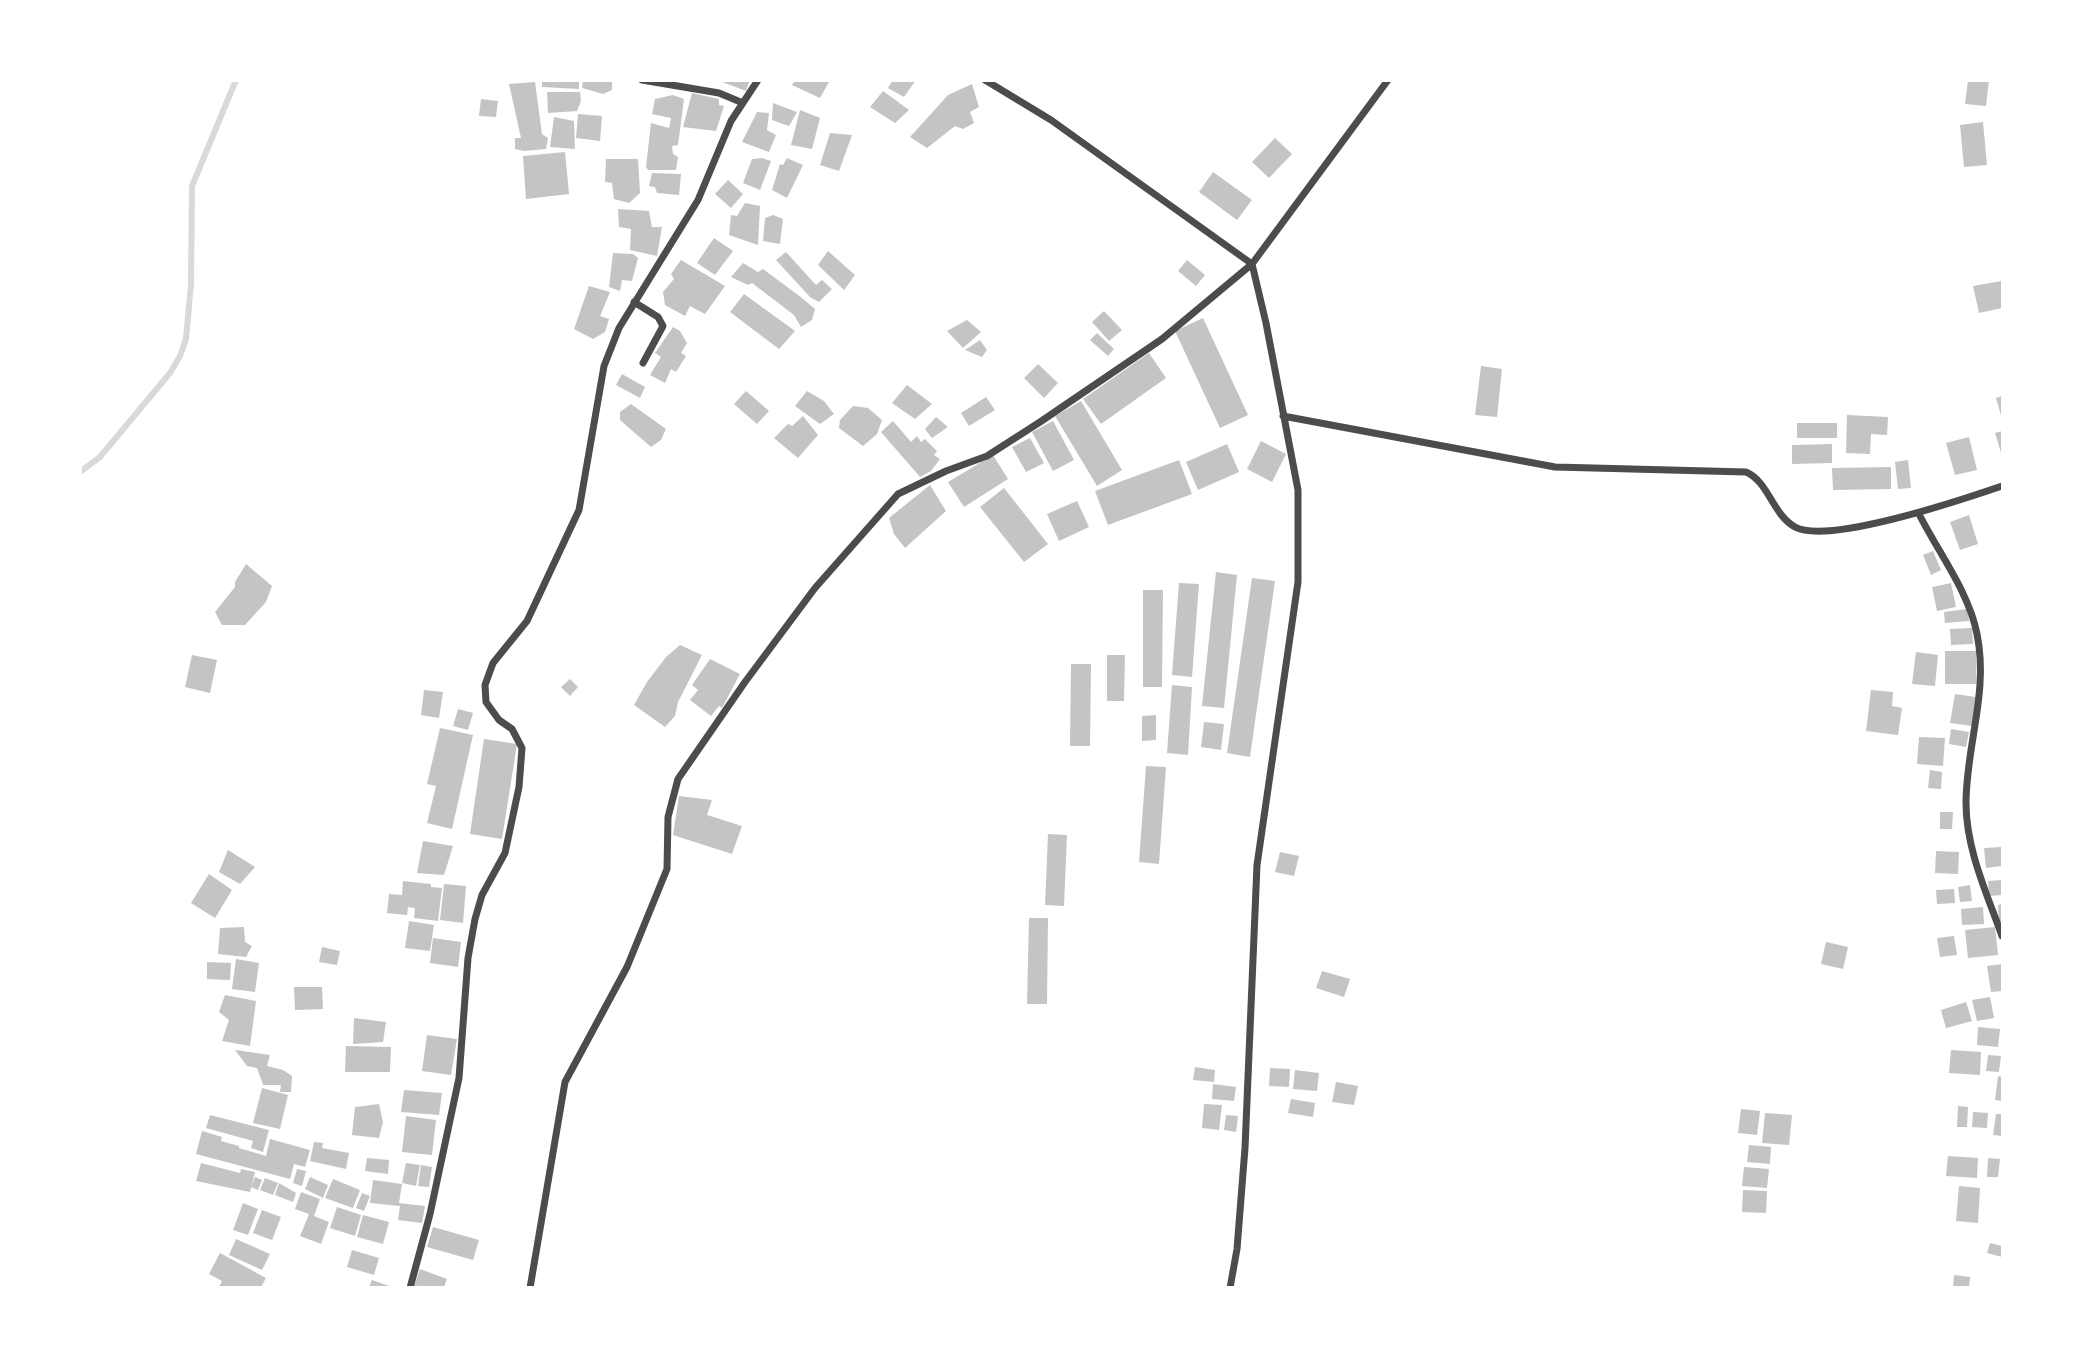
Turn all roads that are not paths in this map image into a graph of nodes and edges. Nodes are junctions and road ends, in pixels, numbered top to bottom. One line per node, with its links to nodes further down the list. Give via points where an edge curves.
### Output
1 (642, 80): 5 (street, via 719,93)
2 (758, 80): 5 (street)
3 (985, 80): 6 (street, via 1051,120)
4 (1388, 80): 6 (street)
5 (743, 103): 7 (street, via 698,200)
6 (1252, 264): 9 (street); 14 (street, via 1163,339 1040,422 987,456 898,494 815,588 745,682 678,779 668,817 667,869 627,967 565,1082)
7 (634, 302): 8 (street, via 658,317 663,326); 13 (street, via 604,366 579,510 527,621 493,663 485,685 486,702 512,729 522,748 519,787 505,853 482,895 475,919 459,1078)
8 (643, 363)
9 (1283, 416): 11 (street, via 1555,467 1746,472 1756,476 1785,519 1803,531); 15 (street, via 1298,489 1298,582 1257,865 1246,1135)
10 (2003, 486): 11 (street)
11 (1919, 514): 12 (street, via 1965,598 1977,630 1981,689 1967,821 1972,849)
12 (2003, 936)
13 (410, 1287)
14 (530, 1287)
15 (1230, 1287)

